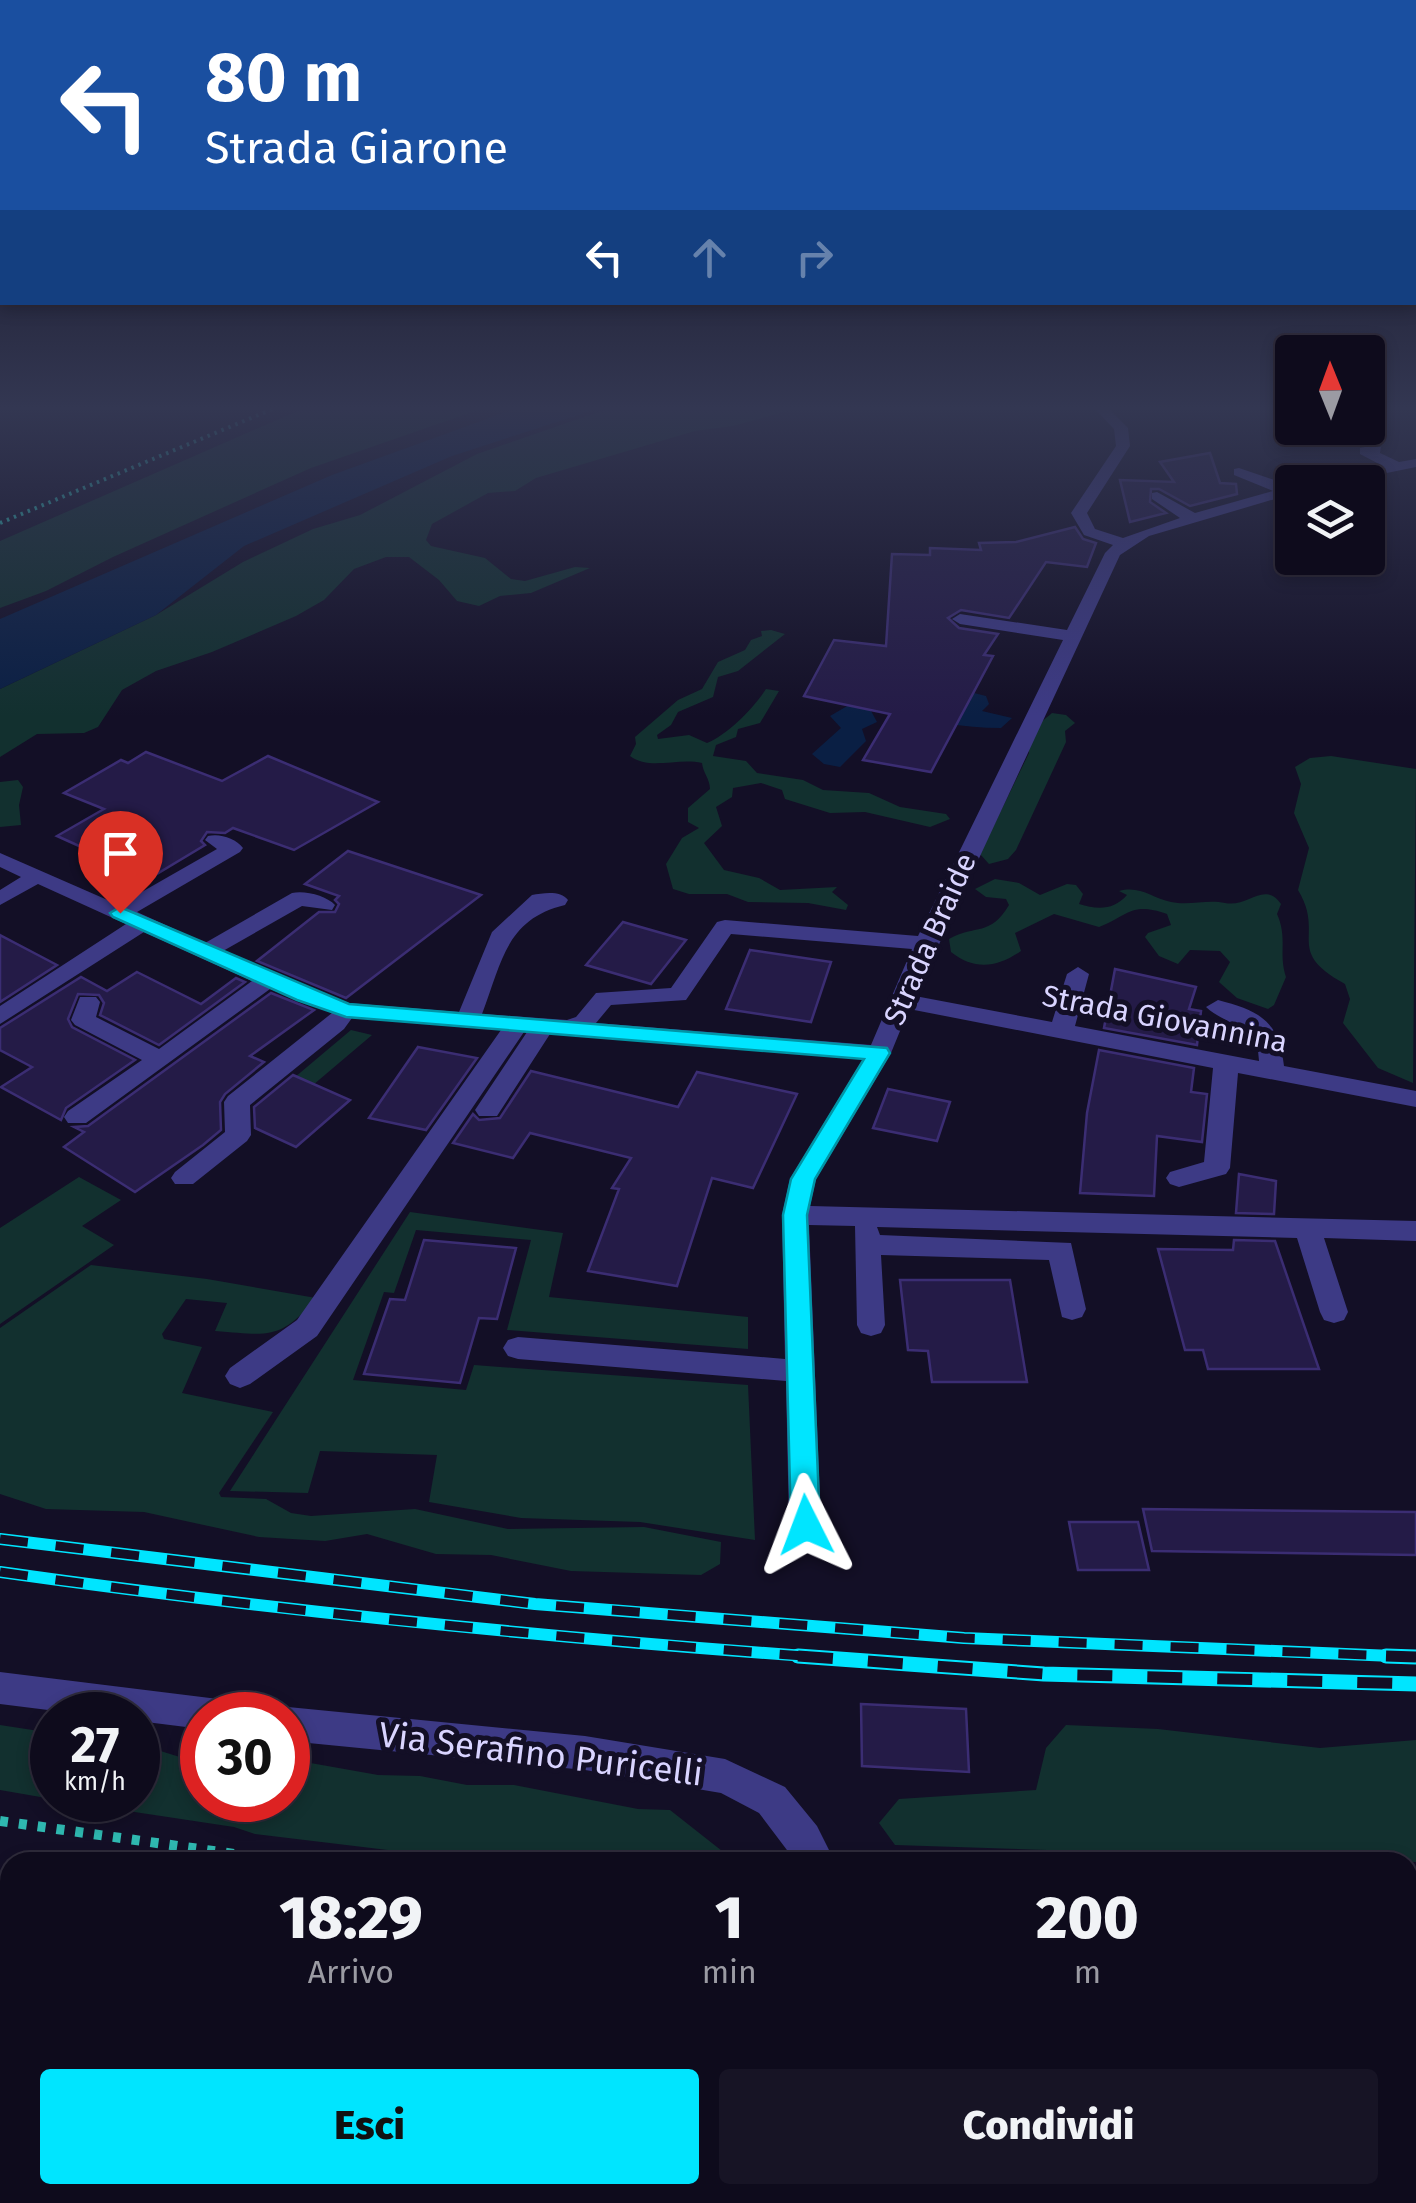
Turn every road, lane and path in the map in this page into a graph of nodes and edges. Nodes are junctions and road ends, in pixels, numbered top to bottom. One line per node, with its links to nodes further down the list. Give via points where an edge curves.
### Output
1 (29, 511): 6 (path)
2 (1079, 511): 7 (street, via 1089,532)
3 (1182, 511): 5 (street)
4 (1218, 511): 5 (street)
5 (1194, 518): 7 (street)
6 (0, 523)
7 (1124, 543): 9 (street, Strada Braide)
8 (960, 619): 9 (street)
9 (1070, 636): 18 (street, Strada Braide)
10 (215, 840): 16 (street, via 233,848)
11 (0, 859): 12 (street)
12 (38, 876): 13 (street); 16 (street)
13 (0, 899)
14 (557, 900): 27 (street, via 540,900 502,932)
15 (324, 905): 19 (street, via 300,898)
16 (120, 913): 17 (street)
17 (143, 923): 19 (street); 26 (street)
18 (926, 943): 22 (street, Strada Braide); 29 (street, via 725,927 678,995 604,998)
19 (207, 952): 21 (street)
20 (1078, 974): 30 (street)
21 (268, 980): 25 (street); 32 (street)
22 (903, 1001): 30 (street, Strada Giovannina); 31 (street, Strada Braide)
23 (88, 1002): 32 (street, via 83,1020)
24 (1218, 1007): 34 (street, via 1249,1019 1269,1038)
25 (346, 1010): 27 (street); 38 (street, via 236,1102 238,1135)
26 (0, 1017)
27 (468, 1019): 28 (street)
28 (530, 1025): 29 (street); 36 (street); 50 (street, via 507,1043 307,1328)
29 (570, 1028): 31 (street)
30 (1061, 1033): 33 (street, Strada Giovannina)
31 (879, 1053): 40 (street, Strada Braide, via 803,1179)
32 (160, 1059): 37 (street)
33 (1226, 1064): 34 (street, Strada Giovannina); 39 (street, via 1217,1168)
34 (1272, 1072): 35 (street, Strada Giovannina)
35 (1416, 1099)
36 (488, 1110)
37 (77, 1117)
38 (184, 1178)
39 (1180, 1178)
40 (795, 1215): 41 (street); 49 (street, Strada Braide)
41 (864, 1216): 42 (street); 44 (street)
42 (1307, 1227): 43 (street); 46 (street)
43 (1416, 1231)
44 (867, 1244): 45 (street, via 1061,1250); 47 (street)
45 (1072, 1309)
46 (1334, 1312)
47 (871, 1325)
48 (518, 1348): 49 (street)
49 (797, 1371): 51 (street, Strada Braide)
50 (240, 1376)
51 (806, 1525)
52 (0, 1688): 53 (street)
53 (180, 1710)
54 (310, 1726): 57 (street, Via Serafino Puricelli, via 584,1753 725,1776 772,1800)
55 (0, 1821): 56 (path)
56 (227, 1852)
57 (811, 1852)

